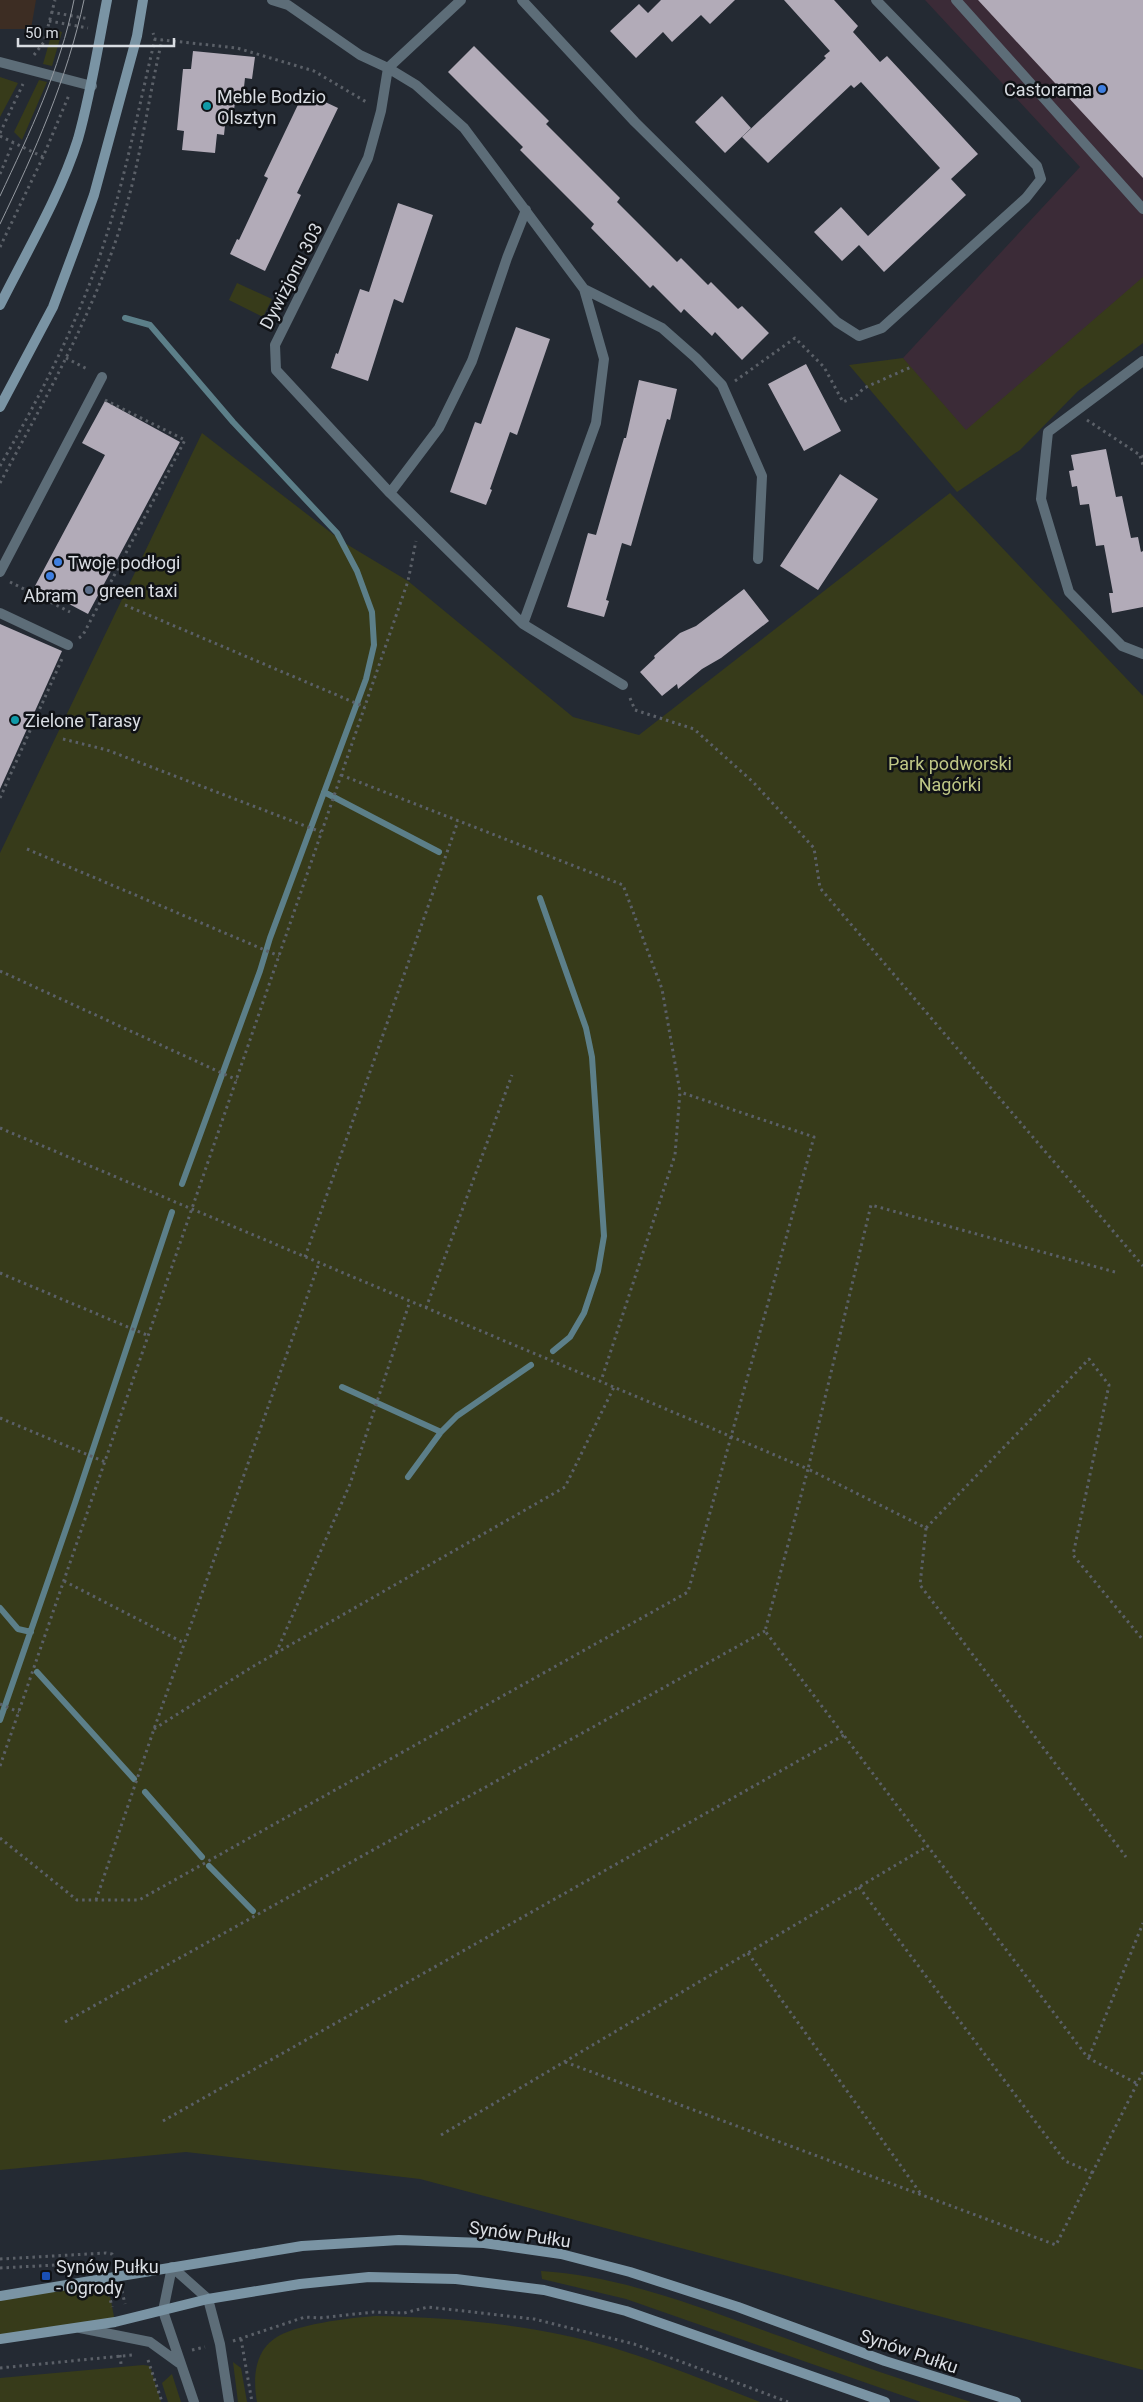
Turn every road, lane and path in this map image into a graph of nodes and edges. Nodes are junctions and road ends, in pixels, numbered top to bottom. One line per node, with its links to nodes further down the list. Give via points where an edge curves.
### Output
1 (107, 0): 14 (main road)
2 (143, 0): 33 (main road, via 131,58 94,194 78,240 53,307)
3 (272, 0): 13 (street, via 288,6 360,55)
4 (461, 0): 13 (street)
5 (522, 0): 6 (street, via 635,122 836,322 859,336 882,328 1026,198 1041,179 1037,166)
6 (876, 0)
7 (956, 0): 19 (street)
8 (51, 12): 9 (path)
9 (92, 20)
10 (49, 21): 11 (path)
11 (90, 28)
12 (0, 62): 14 (street)
13 (388, 68): 15 (street, Dywizjonu 303); 20 (street, via 416,86 464,128)
14 (92, 86): 23 (main road, via 77,140 54,197)
15 (381, 111): 24 (path, via 314,71 237,48 162,40 131,192 98,288); 40 (street, Dywizjonu 303, via 368,158 275,345 276,370)
16 (0, 136): 17 (path)
17 (13, 142): 18 (path); 21 (path, via 43,157)
18 (0, 174)
19 (1143, 209)
20 (526, 210): 22 (street); 40 (street, via 472,361 439,428)
21 (0, 247)
22 (584, 289): 42 (street, via 662,328 722,385 762,476); 48 (street, via 604,359 596,423)
23 (0, 305)
24 (66, 358): 26 (path); 39 (path)
25 (1143, 362): 28 (street)
26 (81, 366)
27 (911, 367): 31 (path, via 864,388 843,402 824,367 795,338)
28 (1129, 372): 29 (street); 50 (street, via 1048,432 1041,499 1069,592 1122,646)
29 (1143, 373)
30 (102, 377): 32 (street)
31 (736, 380)
32 (94, 394): 43 (street); 49 (path, via 185,440 83,635)
33 (0, 406)
34 (1092, 414): 35 (path)
35 (1086, 419): 36 (path); 37 (path)
36 (1080, 425)
37 (1142, 456): 38 (path)
38 (1143, 465)
39 (0, 483)
40 (390, 493): 41 (street, Dywizjonu 303)
41 (420, 522): 48 (street, Dywizjonu 303); 52 (path, via 408,581)
42 (758, 559)
43 (0, 572)
44 (9, 582): 46 (path)
45 (124, 606): 52 (path)
46 (70, 612)
47 (0, 613): 49 (street)
48 (523, 624): 51 (street, Dywizjonu 303)
49 (68, 645): 55 (path)
50 (1143, 654)
51 (624, 685): 68 (path, via 635,710 694,729 753,782 814,848 820,888)
52 (365, 707): 54 (path)
53 (63, 739): 57 (path, via 107,750)
54 (341, 775): 56 (path); 57 (path)
55 (0, 798)
56 (458, 820): 63 (path, via 623,885 662,989); 66 (path)
57 (321, 832): 59 (path)
58 (27, 849): 59 (path)
59 (279, 956): 62 (path)
60 (0, 971): 62 (path)
61 (512, 1075): 72 (path)
62 (237, 1080): 65 (path)
63 (680, 1092): 74 (path, via 674,1155); 77 (path, via 814,1137)
64 (0, 1128): 65 (path)
65 (192, 1209): 66 (path); 73 (path)
66 (305, 1257): 67 (path)
67 (319, 1263): 71 (path); 84 (path)
68 (1143, 1266)
69 (1115, 1272): 79 (path, via 871,1205)
70 (0, 1273): 73 (path)
71 (410, 1301): 72 (path); 85 (path, via 350,1484)
72 (426, 1308): 74 (path)
73 (149, 1336): 78 (path)
74 (600, 1381): 75 (path)
75 (614, 1387): 77 (path); 85 (path, via 565,1487)
76 (0, 1418): 78 (path)
77 (731, 1436): 79 (path); 95 (path, via 688,1592 139,1900)
78 (105, 1462): 81 (path)
79 (808, 1468): 80 (path); 82 (path)
80 (926, 1528): 83 (path, via 1089,1359 1109,1385 1073,1555); 93 (path, via 920,1585)
81 (64, 1581): 84 (path); 87 (path)
82 (765, 1631): 89 (path); 98 (path)
83 (1143, 1640)
84 (184, 1643): 88 (path)
85 (276, 1653): 88 (path)
86 (0, 1704): 87 (path)
87 (19, 1712): 90 (path)
88 (154, 1730): 95 (path)
89 (844, 1735): 92 (path); 103 (path)
90 (0, 1766)
91 (0, 1838): 95 (path, via 77,1900)
92 (928, 1846): 94 (path); 99 (path)
93 (1126, 1856)
94 (859, 1887): 97 (path); 105 (path, via 1065,2160)
95 (96, 1900)
96 (1143, 1924): 99 (path)
97 (748, 1953): 100 (path); 106 (path)
98 (65, 2022)
99 (1088, 2058): 102 (path)
100 (565, 2062): 104 (path); 106 (path)
101 (1143, 2072): 102 (path)
102 (1138, 2084): 105 (path)
103 (162, 2121)
104 (441, 2136)
105 (1092, 2173): 106 (path, via 1056,2245)
106 (922, 2195)
107 (0, 2259): 109 (path, via 106,2252 112,2254)
108 (103, 2262): 111 (path)
109 (117, 2265)
110 (172, 2267): 114 (main road, Synów Pułku); 115 (street); 118 (street); 140 (main road, Synów Pułku, via 302,2246 399,2240 484,2243 562,2254 720,2301 885,2361)
111 (0, 2268)
112 (122, 2291): 116 (path)
113 (109, 2292): 117 (path)
114 (0, 2296)
115 (208, 2299): 118 (main road); 136 (street, via 220,2344); 139 (main road, via 369,2277 456,2279 544,2290 626,2311)
116 (125, 2305)
117 (112, 2308)
118 (163, 2311): 119 (main road); 131 (street)
119 (79, 2328): 120 (main road); 131 (street, via 150,2342)
120 (0, 2339)
121 (242, 2340): 122 (path); 137 (path); 138 (path, via 305,2317 404,2313 428,2307 534,2319 634,2344)
122 (230, 2342)
123 (119, 2346): 127 (path)
124 (203, 2348): 125 (path)
125 (189, 2351)
126 (135, 2355): 127 (path)
127 (120, 2356): 130 (path); 133 (path)
128 (147, 2356): 129 (path)
129 (154, 2356)
130 (121, 2364)
131 (181, 2364): 135 (street)
132 (150, 2366): 134 (path)
133 (0, 2368)
134 (162, 2402)
135 (194, 2402)
136 (229, 2402)
137 (252, 2402)
138 (788, 2402)
139 (885, 2402)
140 (1016, 2402)

